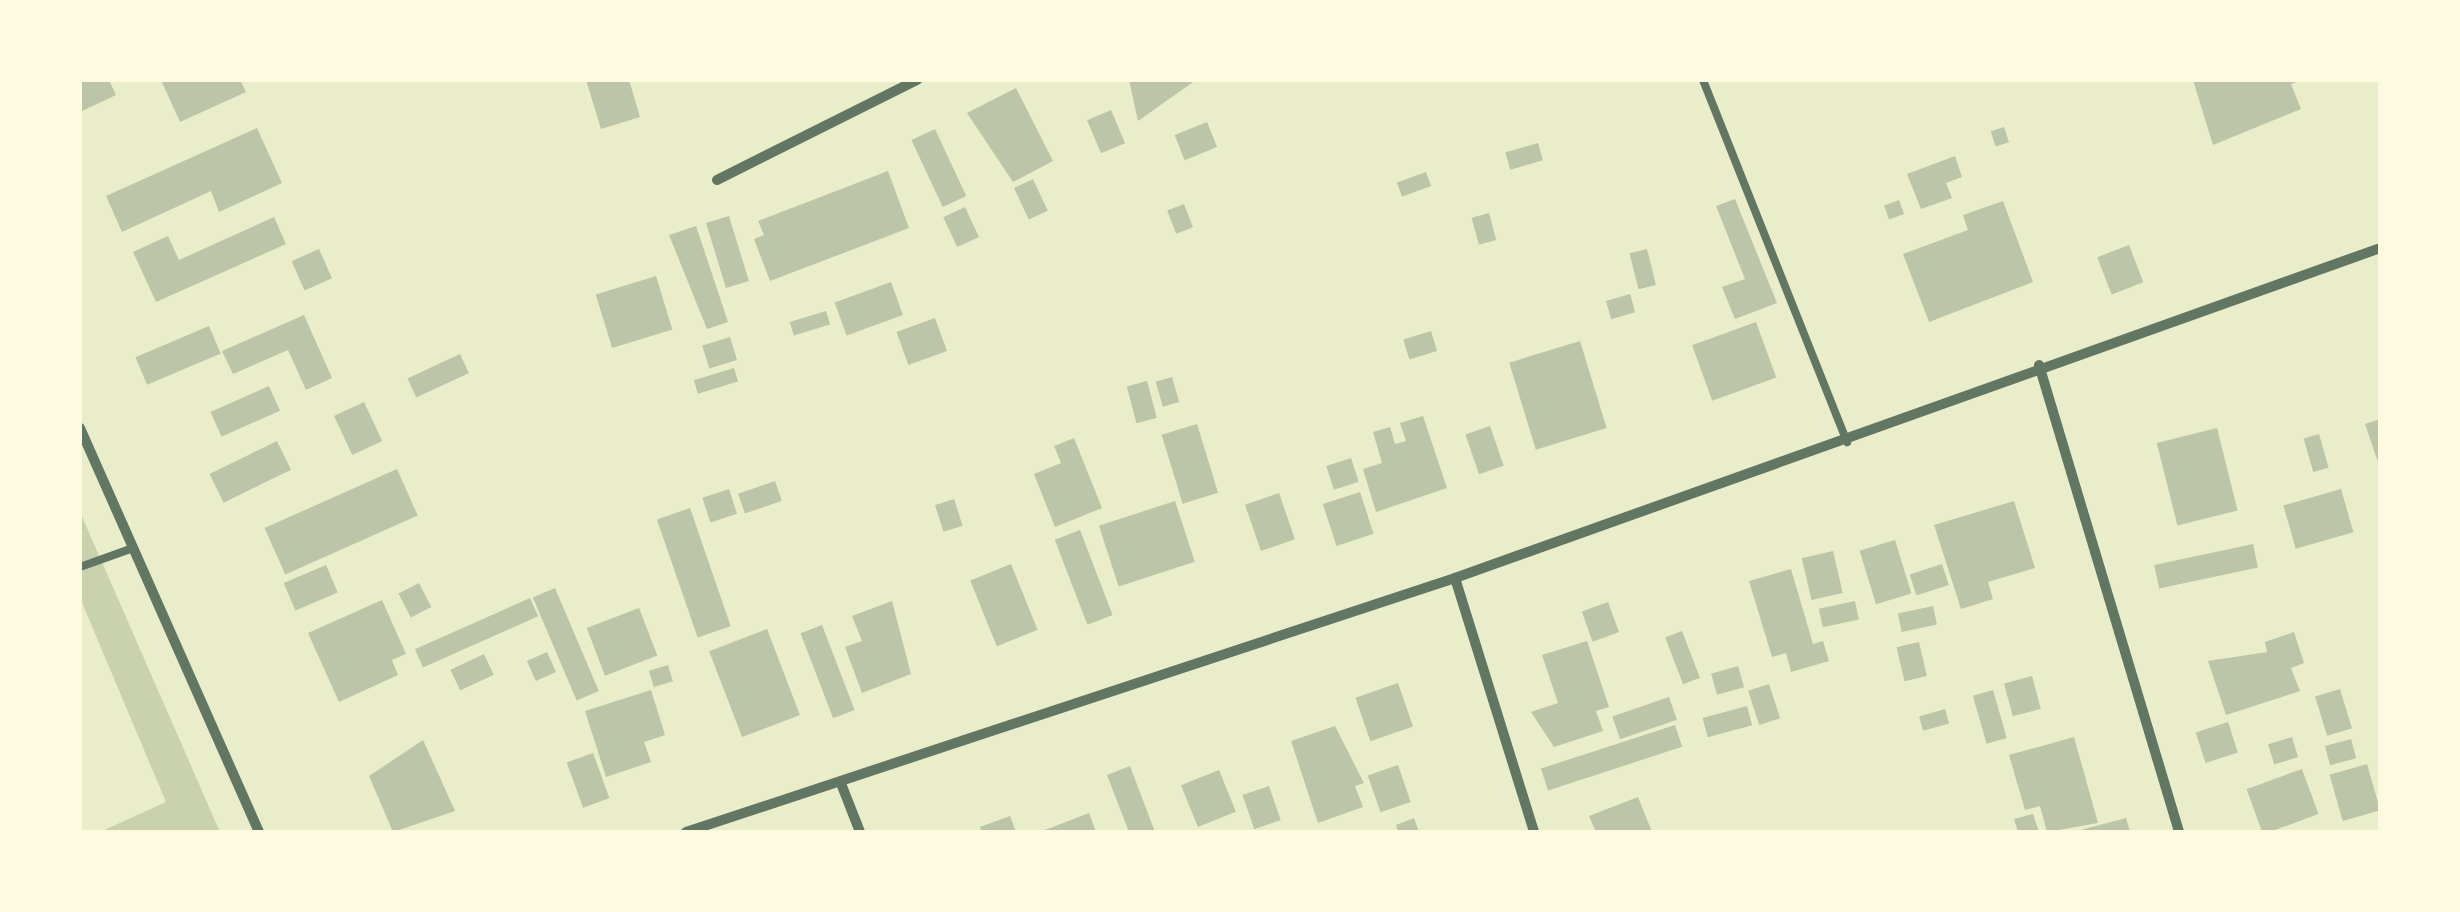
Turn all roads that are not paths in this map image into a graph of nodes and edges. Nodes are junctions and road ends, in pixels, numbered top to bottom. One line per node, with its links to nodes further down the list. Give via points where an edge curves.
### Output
1 (917, 80): 3 (street)
2 (1703, 80): 7 (lane)
3 (717, 180)
4 (2380, 248): 5 (street)
5 (2039, 365): 7 (street); 16 (street)
6 (80, 428): 8 (street)
7 (1847, 442): 10 (street)
8 (133, 548): 9 (lane); 12 (street)
9 (80, 567)
10 (1455, 578): 11 (street); 15 (street)
11 (842, 786): 13 (street); 14 (street)
12 (260, 832)
13 (686, 832)
14 (860, 832)
15 (1534, 832)
16 (2179, 832)

